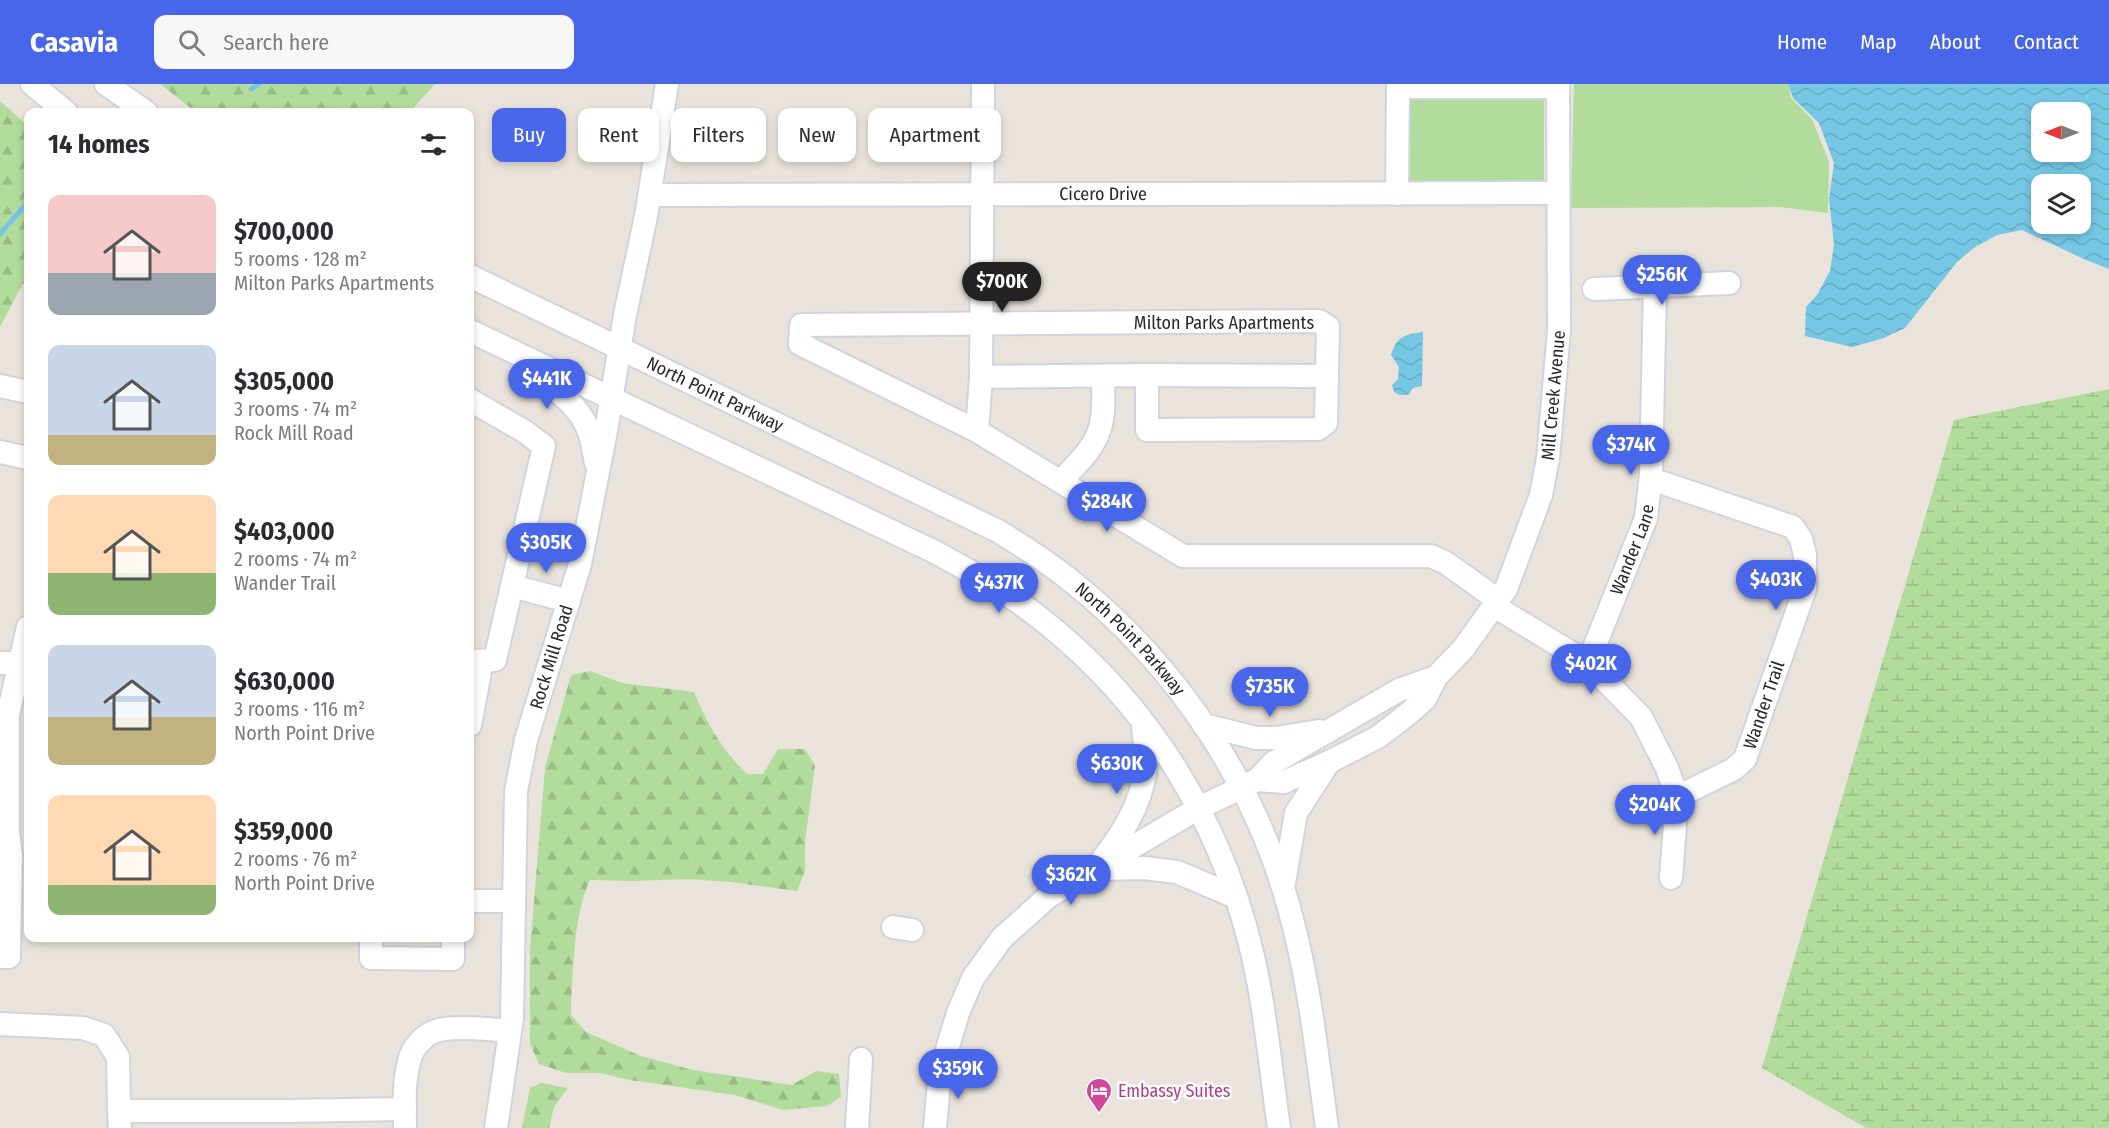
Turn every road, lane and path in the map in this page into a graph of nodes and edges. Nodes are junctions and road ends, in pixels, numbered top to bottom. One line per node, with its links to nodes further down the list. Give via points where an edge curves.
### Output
1 (32, 84): 7 (street)
2 (106, 84): 8 (street)
3 (667, 84): 12 (street, Rock Mill Road)
4 (983, 84): 10 (street)
5 (1558, 85): 6 (street); 9 (street, Mill Creek Avenue)
6 (1398, 86): 11 (street)
7 (61, 108)
8 (140, 108)
9 (1557, 193): 11 (street, Cicero Drive); 37 (street, Mill Creek Avenue, via 1559,330 1548,458 1541,495 1506,589)
10 (982, 194): 11 (street, Cicero Drive); 12 (street, Cicero Drive); 17 (street)
11 (1397, 194)
12 (650, 195): 20 (street, Rock Mill Road)
13 (474, 278): 20 (street, North Point Parkway)
14 (1729, 283): 15 (street)
15 (1655, 286): 16 (street); 33 (street, Wander Lane)
16 (1594, 289)
17 (982, 324): 23 (street, Milton Parks Apartments, via 1319,321 1328,327); 24 (street); 29 (street, Milton Parks Apartments, via 801,325 800,344)
18 (474, 332): 19 (street)
19 (500, 345): 27 (street); 32 (street, via 583,418 590,433)
20 (619, 348): 27 (street, Rock Mill Road); 46 (street, North Point Parkway, via 969,516 1032,552 1122,627 1171,680)
21 (1147, 375): 22 (street); 23 (street); 23 (street, Milton Parks Apartments, via 1147,430 1318,429 1326,423)
22 (1103, 376): 24 (street); 34 (street, via 1100,429 1090,448)
23 (1327, 376)
24 (981, 377): 29 (street)
25 (0, 386): 26 (street)
26 (24, 391)
27 (610, 398): 32 (street, Rock Mill Road); 45 (street, via 867,518 972,572 1052,628 1094,666)
28 (474, 402): 35 (street, via 544,446)
29 (977, 431): 34 (street, Milton Parks Apartments)
30 (0, 452): 31 (street)
31 (24, 457)
32 (597, 474): 36 (street, Rock Mill Road)
33 (1651, 479): 41 (street, Wander Lane, via 1646,519); 51 (street, Wander Trail, via 1793,527 1801,539 1804,555 1805,589 1745,759 1734,769)
34 (1061, 481): 37 (street, Milton Parks Apartments, via 1183,556 1431,556 1446,563)
35 (512, 586): 36 (street); 39 (street, via 495,660)
36 (569, 601): 60 (street, Rock Mill Road, via 525,740 516,791)
37 (1496, 603): 41 (street); 42 (street, Mill Creek Avenue)
38 (24, 640): 40 (street)
39 (476, 661): 43 (street)
40 (17, 663): 44 (street)
41 (1588, 663): 51 (street, via 1641,717 1668,768)
42 (1436, 677): 47 (street, Mill Creek Avenue, via 1399,690); 49 (street, Mill Creek Avenue, via 1425,699 1408,714 1378,737)
43 (474, 682)
44 (4, 715): 48 (street)
45 (1143, 723): 52 (street, via 1174,764); 55 (street, via 1145,771 1140,793 1123,833)
46 (1204, 725): 47 (street, via 1256,738); 50 (street, North Point Parkway)
47 (1335, 729): 50 (street, Mill Creek Avenue, via 1273,763)
48 (18, 741): 53 (street)
49 (1329, 762): 50 (street, Mill Creek Avenue, via 1284,782); 57 (street, via 1296,813)
50 (1249, 783): 52 (street); 57 (street, North Point Parkway)
51 (1677, 797): 56 (street)
52 (1199, 808): 55 (street); 58 (street)
53 (4, 832): 54 (street)
54 (20, 855): 63 (street, via 9,957)
55 (1095, 869): 58 (street, via 1177,872); 71 (street, via 1049,896 1002,938 974,978 948,1046 939,1082)
56 (1671, 878)
57 (1283, 888): 73 (street, North Point Parkway, via 1301,960)
58 (1236, 897): 72 (street, via 1256,975)
59 (474, 901): 60 (street)
60 (513, 901): 65 (street, Rock Mill Road)
61 (371, 942): 62 (street, via 371,958 453,959)
62 (453, 942)
63 (0, 957)
64 (0, 1024): 67 (street, via 83,1028 104,1035 118,1057)
65 (510, 1031): 68 (street, via 439,1030 420,1040 409,1060); 69 (street, Rock Mill Road)
66 (861, 1059): 70 (street)
67 (119, 1119): 68 (street, via 286,1112)
68 (405, 1119)
69 (496, 1128)
70 (857, 1128)
71 (935, 1128)
72 (1279, 1128)
73 (1327, 1128)

